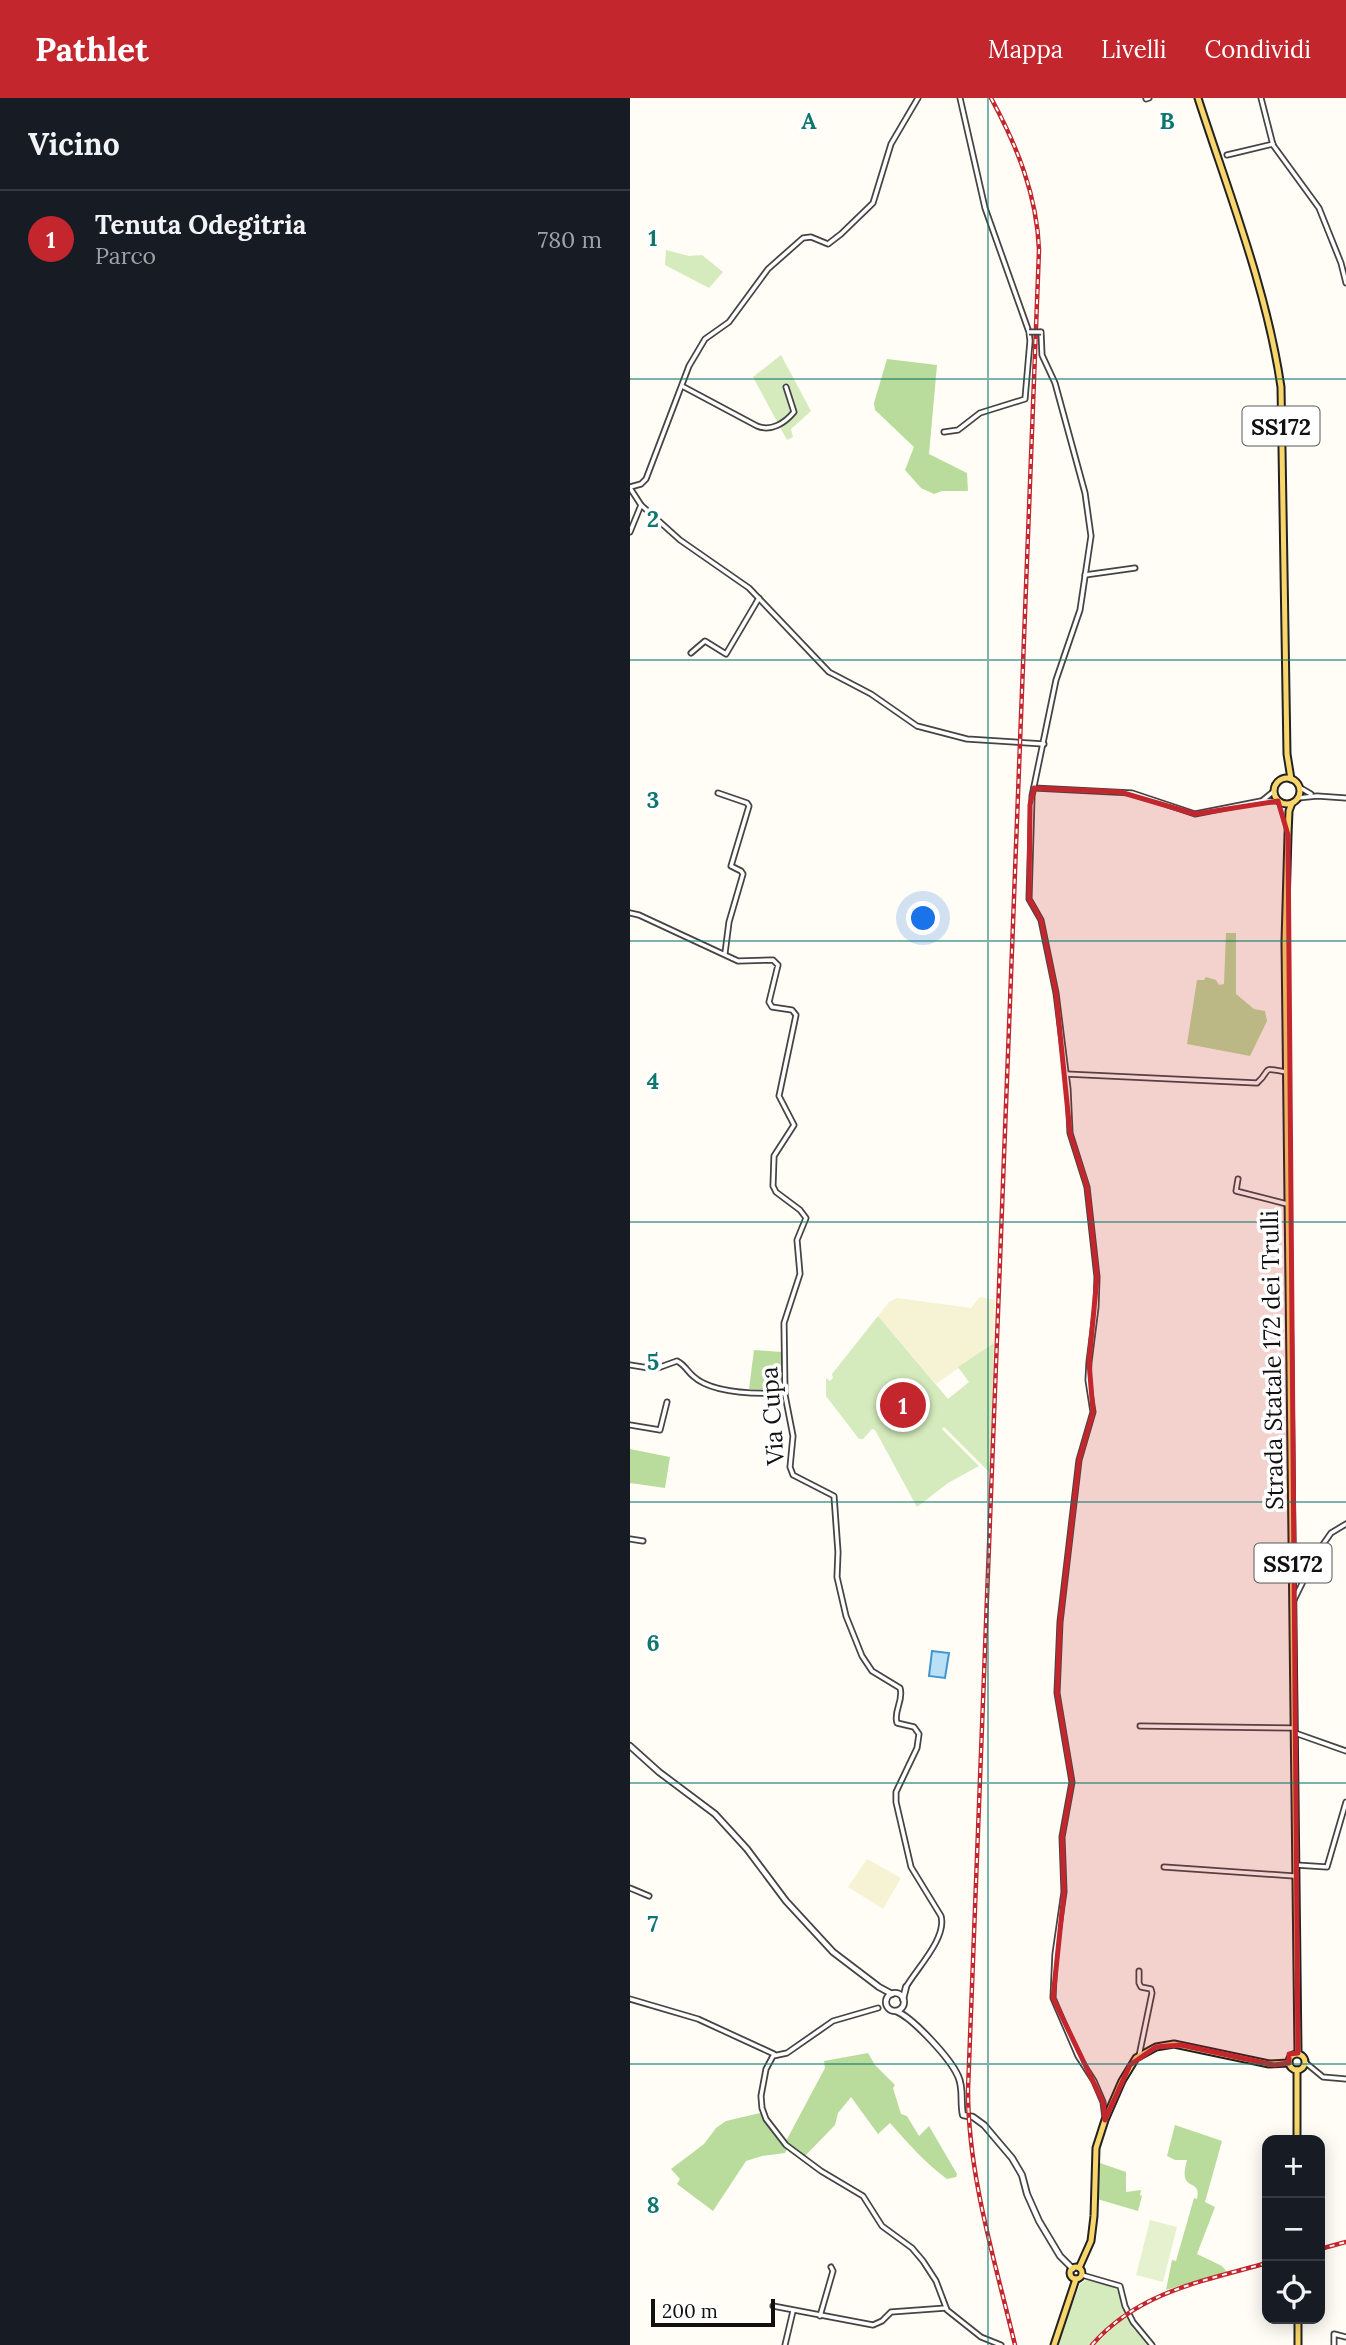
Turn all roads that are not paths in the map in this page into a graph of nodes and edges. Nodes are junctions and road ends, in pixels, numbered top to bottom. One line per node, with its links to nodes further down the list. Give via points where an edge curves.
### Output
1 (918, 98): 9 (street, via 891,144 873,203 833,241 805,237 776,261 729,322 705,339)
2 (960, 98): 8 (street, via 985,208)
3 (1198, 98): 20 (main road, SS172, via 1260,293 1281,387)
4 (1261, 98): 5 (street)
5 (1273, 144): 6 (street); 7 (street, via 1319,208)
6 (1227, 155)
7 (1346, 283)
8 (1029, 332): 11 (street, via 1025,399 980,413 958,430); 16 (street, bridge, via 1041,332 1042,355 1055,383 1086,493 1091,536)
9 (682, 386): 10 (street, via 766,429 794,412); 12 (street, via 646,479)
10 (786, 387)
11 (944, 432)
12 (630, 487): 13 (street)
13 (641, 505): 14 (street); 17 (street)
14 (630, 532)
15 (1135, 568): 16 (street)
16 (1085, 575): 19 (street)
17 (759, 598): 18 (street, via 726,654 705,641); 19 (street, via 829,672 917,726 967,740)
18 (691, 653)
19 (1044, 744): 24 (street)
20 (1287, 766): 21 (main road); 22 (main road)
21 (1283, 779): 22 (main road); 25 (main road)
22 (1291, 779): 23 (main road)
23 (1299, 787): 27 (street); 30 (main road, Strada Statale 172 dei Trulli)
24 (1034, 788): 29 (street, via 1132,793 1195,814); 36 (street, via 1030,899 1041,920)
25 (1274, 790): 29 (street); 31 (main road, Strada Statale 172 dei Trulli)
26 (718, 793): 34 (street, via 749,806 732,866 743,874)
27 (1317, 796): 28 (street); 30 (street)
28 (1346, 798)
29 (1261, 801): 31 (street)
30 (1295, 801): 31 (main road); 32 (main road, Strada Statale 172 dei Trulli / SS172, via 1289,811)
31 (1280, 802): 32 (main road, Strada Statale 172 dei Trulli)
32 (1288, 835): 35 (main road, Strada Statale 172 dei Trulli / SS172)
33 (630, 913): 34 (street)
34 (725, 953): 40 (street, Via Cupa, via 738,961 773,960 778,965 769,1002 796,1016 779,1096 794,1125 774,1156 773,1186 806,1218 797,1240 800,1274 785,1323)
35 (1286, 1072): 36 (street, via 1265,1070 1257,1083); 38 (main road, Strada Statale 172 dei Trulli / SS172)
36 (1066, 1074): 76 (street, via 1070,1133 1087,1187 1097,1277 1088,1362 1093,1412 1079,1460 1060,1622 1057,1693 1072,1782 1062,1837 1064,1892 1053,1998 1103,2102)
37 (1238, 1179): 38 (street, via 1236,1191)
38 (1287, 1203): 46 (main road, Strada Statale 172 dei Trulli / SS172)
39 (630, 1364): 40 (street, via 655,1369 677,1361 694,1377 726,1391)
40 (785, 1393): 59 (street, Via Cupa, via 793,1436 792,1473 834,1496 837,1577 850,1626 872,1671 900,1688 897,1723 914,1727 919,1734 896,1802 911,1867 943,1927)
41 (667, 1402): 42 (street, via 660,1430)
42 (630, 1425)
43 (1346, 1524): 46 (street, via 1331,1533 1317,1553)
44 (630, 1539): 45 (street)
45 (643, 1541)
46 (1294, 1600): 48 (main road, Strada Statale 172 dei Trulli / SS172)
47 (1140, 1726): 48 (street)
48 (1293, 1730): 50 (street); 52 (main road, Strada Statale 172 dei Trulli / SS172)
49 (630, 1746): 58 (street, via 715,1814 833,1952)
50 (1346, 1751)
51 (1346, 1802): 52 (street, via 1327,1867)
52 (1294, 1864): 54 (main road, Strada Statale 172 dei Trulli / SS172)
53 (1164, 1867): 54 (street)
54 (1294, 1876): 69 (main road, Strada Statale 172 dei Trulli / SS172)
55 (630, 1888): 56 (street)
56 (649, 1896)
57 (1139, 1971): 71 (street, via 1141,1987 1152,1993)
58 (879, 1987): 60 (street); 63 (street)
59 (906, 1987): 60 (street); 62 (street)
60 (894, 1994): 62 (street); 63 (street)
61 (630, 1999): 70 (street, via 698,2019)
62 (903, 1999): 64 (street)
63 (886, 2001): 65 (street); 66 (street)
64 (903, 2005): 67 (street); 68 (street)
65 (878, 2008): 66 (street); 70 (street, via 832,2021 788,2053)
66 (889, 2009): 67 (street)
67 (896, 2011): 68 (street)
68 (907, 2017): 79 (street, via 958,2075 963,2115 984,2125 1012,2158 1039,2221 1060,2256)
69 (1297, 2053): 72 (main road); 73 (main road)
70 (775, 2055): 83 (street, via 768,2063 761,2096 766,2119 789,2149 863,2196 882,2226 923,2261)
71 (1139, 2056): 72 (main road, via 1174,2044 1269,2064); 76 (main road, via 1126,2071)
72 (1289, 2063): 74 (main road)
73 (1306, 2063): 74 (main road); 75 (street, via 1323,2077)
74 (1297, 2070): 77 (main road)
75 (1346, 2079)
76 (1105, 2120): 79 (main road, via 1095,2158 1091,2241)
77 (1297, 2135)
78 (831, 2267): 85 (street)
79 (1076, 2268): 80 (main road); 81 (main road, via 1070,2274)
80 (1082, 2275): 81 (main road); 91 (street, via 1120,2286 1133,2322)
81 (1076, 2279): 90 (main road)
82 (773, 2306): 84 (street)
83 (946, 2308): 85 (street, via 889,2312 873,2325); 89 (street, via 981,2337)
84 (793, 2311): 85 (street); 88 (street)
85 (820, 2316)
86 (1298, 2324): 92 (main road)
87 (1346, 2337): 93 (street, via 1334,2334)
88 (785, 2345)
89 (1001, 2345)
90 (1054, 2345)
91 (1152, 2345)
92 (1298, 2345)
93 (1334, 2345)

